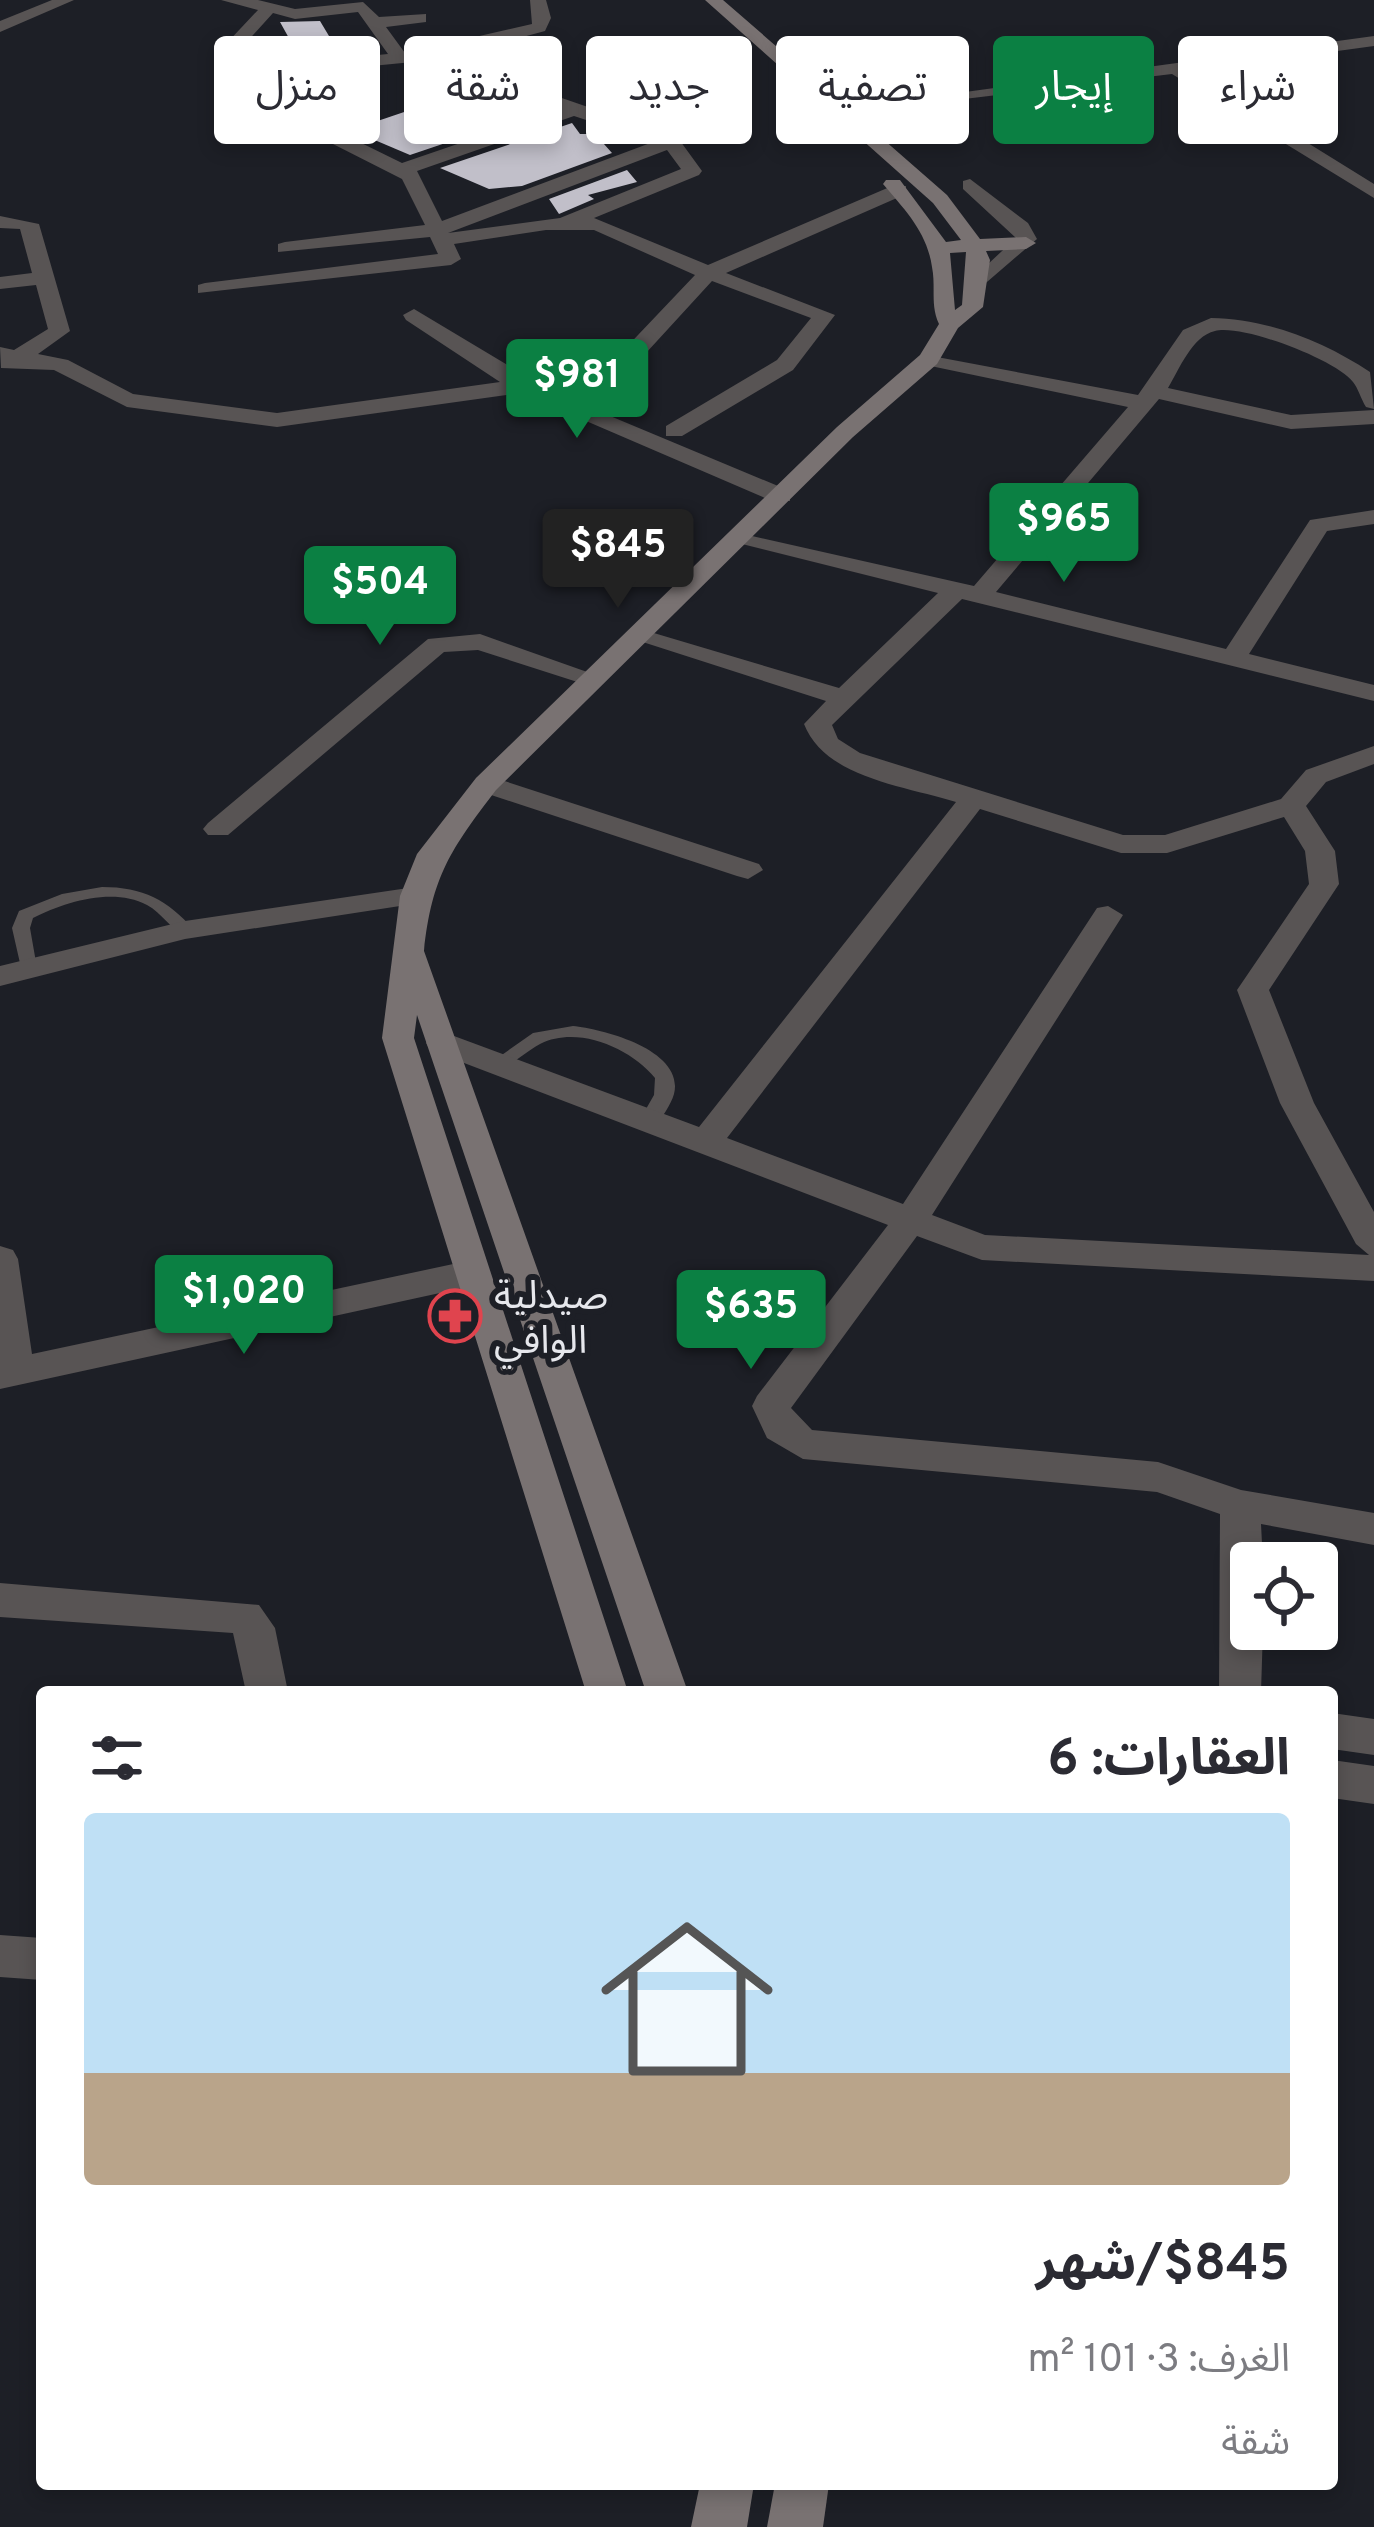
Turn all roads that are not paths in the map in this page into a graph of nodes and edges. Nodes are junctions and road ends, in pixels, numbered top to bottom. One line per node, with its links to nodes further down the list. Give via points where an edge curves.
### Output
1 (66, 0): 9 (street)
2 (229, 0): 6 (street)
3 (538, 0): 11 (street, via 539,27)
4 (689, 0): 18 (street)
5 (713, 0): 14 (street)
6 (270, 8): 8 (street, via 295,14 363,7); 10 (street)
7 (420, 18): 8 (street)
8 (375, 23): 15 (street)
9 (0, 27)
10 (243, 36)
11 (504, 36)
12 (1374, 41): 13 (street)
13 (1338, 46)
14 (776, 53)
15 (400, 58): 16 (street); 17 (street)
16 (404, 58)
17 (380, 60)
18 (776, 69)
19 (1178, 70): 20 (street)
20 (969, 97)
21 (562, 106): 22 (street)
22 (574, 110): 23 (street); 30 (street)
23 (586, 114)
24 (347, 144): 30 (street)
25 (666, 144): 36 (street)
26 (672, 144): 35 (street, via 692,171)
27 (859, 144): 32 (street)
28 (880, 144): 39 (street, via 954,214)
29 (1297, 144): 33 (street)
30 (404, 169): 36 (street)
31 (970, 185): 37 (street, via 1021,226)
32 (899, 190): 38 (street); 41 (street)
33 (1374, 192)
34 (0, 222): 42 (street, via 29,224)
35 (562, 224): 36 (street); 41 (street, via 597,224)
36 (439, 235): 40 (street); 45 (street, via 451,259)
37 (1026, 243): 39 (street); 43 (street)
38 (937, 247): 39 (street); 47 (street)
39 (974, 247): 43 (street)
40 (285, 248)
41 (708, 273): 53 (street, via 627,360); 56 (street, via 824,315 785,365)
42 (42, 278): 44 (street); 48 (street, via 59,331)
43 (980, 282): 47 (street, via 972,308)
44 (0, 283)
45 (205, 289)
46 (414, 315): 51 (street)
47 (950, 324): 49 (street)
48 (12, 355): 50 (street); 51 (street, via 87,375 127,400 277,420)
49 (928, 359): 52 (street); 57 (street)
50 (0, 368)
51 (521, 386): 53 (street)
52 (1149, 397): 54 (street, via 1191,335 1211,323 1322,351 1362,377); 55 (street, via 1310,426); 60 (street)
53 (550, 398): 57 (street)
54 (1374, 402)
55 (1374, 416)
56 (674, 431)
57 (782, 496): 59 (street)
58 (1374, 518): 62 (street, via 1319,525)
59 (739, 536): 60 (street); 61 (street)
60 (968, 592): 62 (street); 65 (street)
61 (637, 636): 63 (street); 65 (street)
62 (1234, 659): 64 (street)
63 (593, 679): 67 (street); 70 (street, via 480,643 437,645)
64 (1374, 694)
65 (843, 698): 68 (street, via 818,724 826,744)
66 (1374, 754): 69 (street, via 1316,776)
67 (486, 784): 71 (street); 72 (street, via 432,854)
68 (974, 798): 69 (street, via 1120,844 1167,844); 80 (street)
69 (1292, 805): 82 (street, via 1320,851 1324,884 1253,990 1297,1102)
70 (218, 829)
71 (748, 870)
72 (415, 896): 74 (street); 75 (street)
73 (1108, 915): 81 (street)
74 (185, 930): 76 (street); 76 (lane, via 143,896 62,901 25,915)
75 (412, 955): 77 (street); 85 (street, via 398,1038)
76 (14, 972)
77 (442, 1043): 78 (street); 92 (street)
78 (499, 1064): 79 (street); 79 (lane, via 558,1033 639,1052 664,1077 664,1096)
79 (648, 1123): 80 (street)
80 (704, 1144): 81 (street)
81 (908, 1223): 84 (street, via 982,1247); 87 (street, via 771,1406 781,1428 803,1444 1158,1477)
82 (1374, 1244)
83 (0, 1259): 86 (street)
84 (1374, 1268)
85 (472, 1273): 86 (street); 91 (street)
86 (8, 1373)
87 (1240, 1504): 88 (street); 93 (street)
88 (1374, 1529)
89 (0, 1600): 90 (street, via 244,1618 254,1628)
90 (266, 1686)
91 (606, 1686)
92 (665, 1686)
93 (1240, 1686)
94 (1338, 1732): 95 (street)
95 (1374, 1737)
96 (1338, 1780): 97 (street)
97 (1374, 1785)
98 (0, 1956): 99 (street)
99 (36, 1959)
100 (726, 2490): 102 (street)
101 (801, 2490): 103 (street)
102 (719, 2527)
103 (795, 2527)

